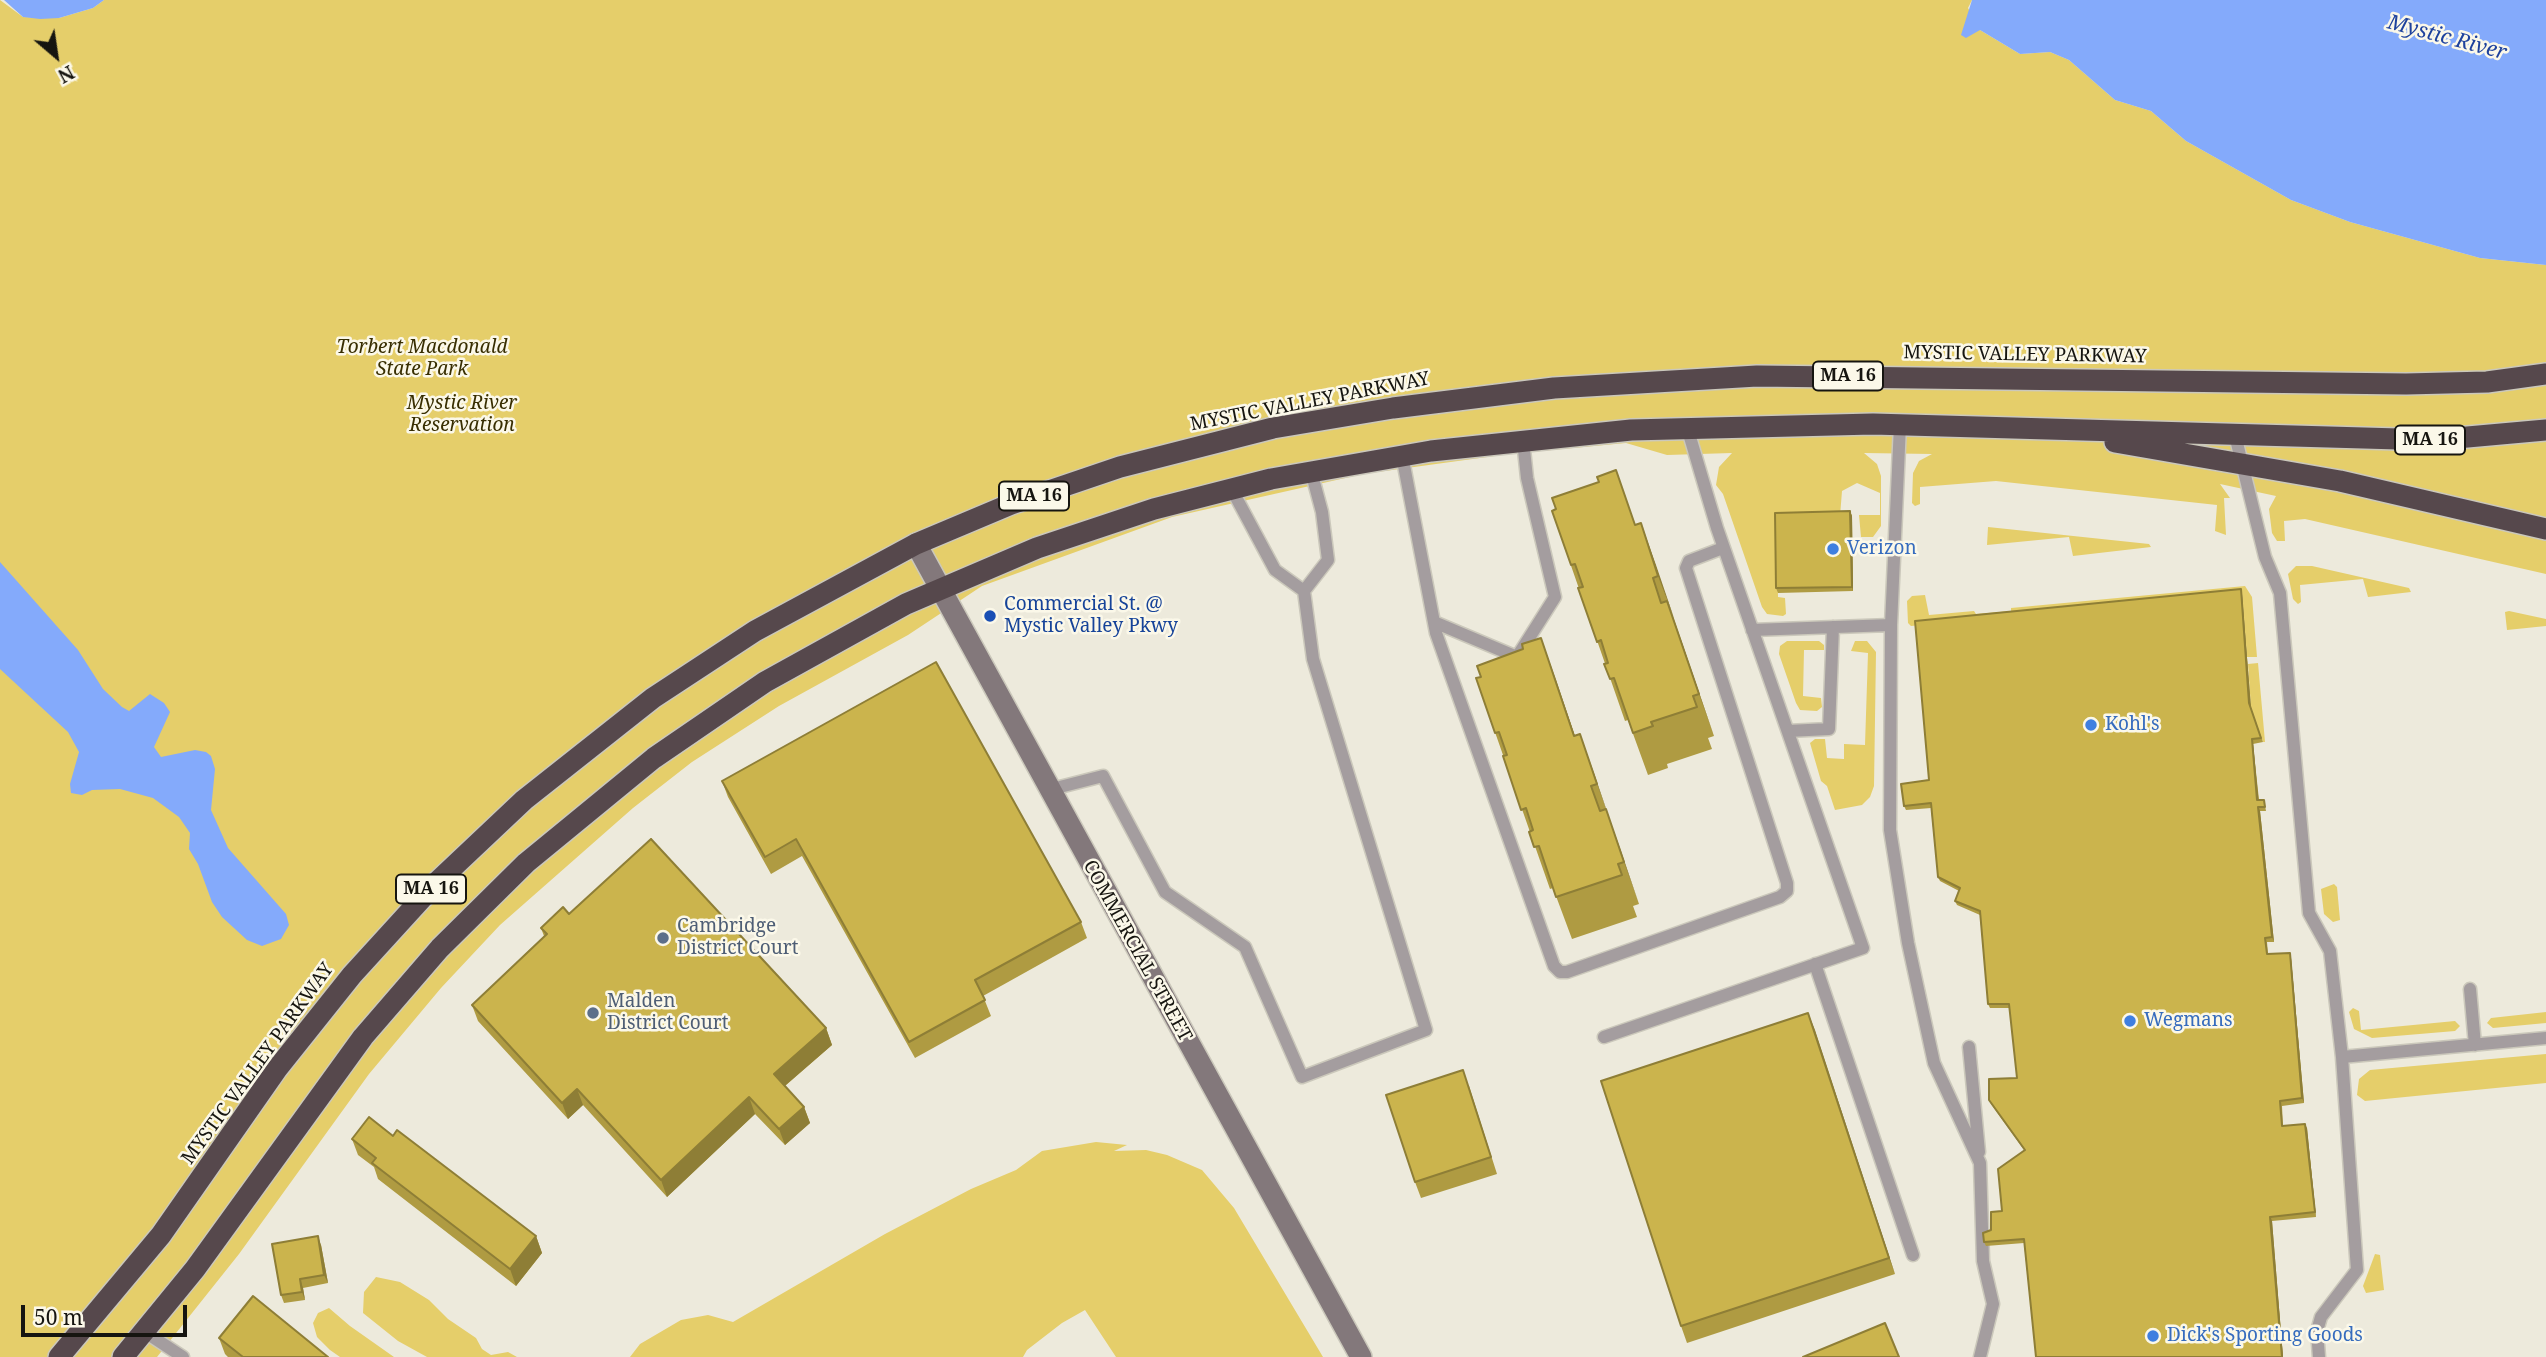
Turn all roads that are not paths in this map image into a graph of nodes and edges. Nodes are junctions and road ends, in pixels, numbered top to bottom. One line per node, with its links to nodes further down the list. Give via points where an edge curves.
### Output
1 (2546, 374): 13 (highway, MYSTIC VALLEY PARKWAY / MA 16, via 2487,382 2406,384 1744,376 1513,392 1352,414 1205,444 1063,485)
2 (1900, 425): 3 (highway, MA 16); 4 (highway, MA 16); 18 (lane)
3 (1687, 427): 7 (highway, MA 16); 14 (lane)
4 (2034, 428): 6 (highway, MA 16); 9 (highway)
5 (2546, 430): 6 (highway, MA 16, via 2434,440)
6 (2235, 435): 9 (lane)
7 (1523, 440): 8 (highway, MA 16); 17 (lane, via 1527,478 1555,597 1517,657)
8 (1402, 455): 10 (highway, MA 16); 17 (lane)
9 (2242, 465): 12 (highway, via 2340,481); 29 (lane, via 2263,550 2280,593 2309,913 2330,951)
10 (1311, 471): 11 (highway, MA 16); 16 (lane, via 1328,560)
11 (1231, 488): 15 (highway, MA 16, via 1114,521); 16 (lane, via 1275,570)
12 (2546, 529)
13 (916, 544): 15 (street, COMMERCIAL STREET); 33 (highway, MYSTIC VALLEY PARKWAY / MA 16, via 790,611 653,698 555,774 465,855 390,932 315,1020 161,1235)
14 (1723, 548): 17 (lane, via 1689,561 1686,568 1787,891 1567,972 1554,967); 20 (lane)
15 (940, 588): 22 (street, COMMERCIAL STREET); 32 (highway, MA 16, via 822,649 722,710 622,782 526,863 440,948 363,1037)
16 (1304, 591): 22 (lane, via 1313,659 1426,1030 1302,1077 1245,947 1165,892 1103,776)
17 (1434, 622)
18 (1891, 625): 19 (lane); 30 (lane, via 1890,830 1908,943 1934,1063)
19 (1833, 627): 20 (lane); 21 (lane, via 1829,729)
20 (1752, 630): 21 (lane)
21 (1788, 731): 23 (lane, via 1863,948)
22 (1048, 790): 36 (street, COMMERCIAL STREET)
23 (1815, 964): 25 (lane); 31 (lane)
24 (2470, 989): 27 (lane)
25 (1604, 1037)
26 (2546, 1038): 27 (lane)
27 (2475, 1045): 29 (lane)
28 (1969, 1047): 30 (lane)
29 (2342, 1057): 38 (lane, via 2357,1270 2321,1317)
30 (1980, 1163): 37 (lane, via 1983,1261 1993,1304)
31 (1913, 1255)
32 (145, 1332): 34 (highway, MA 16); 35 (lane)
33 (59, 1357)
34 (123, 1357)
35 (183, 1357)
36 (1361, 1357)
37 (1980, 1357)
38 (2319, 1357)

